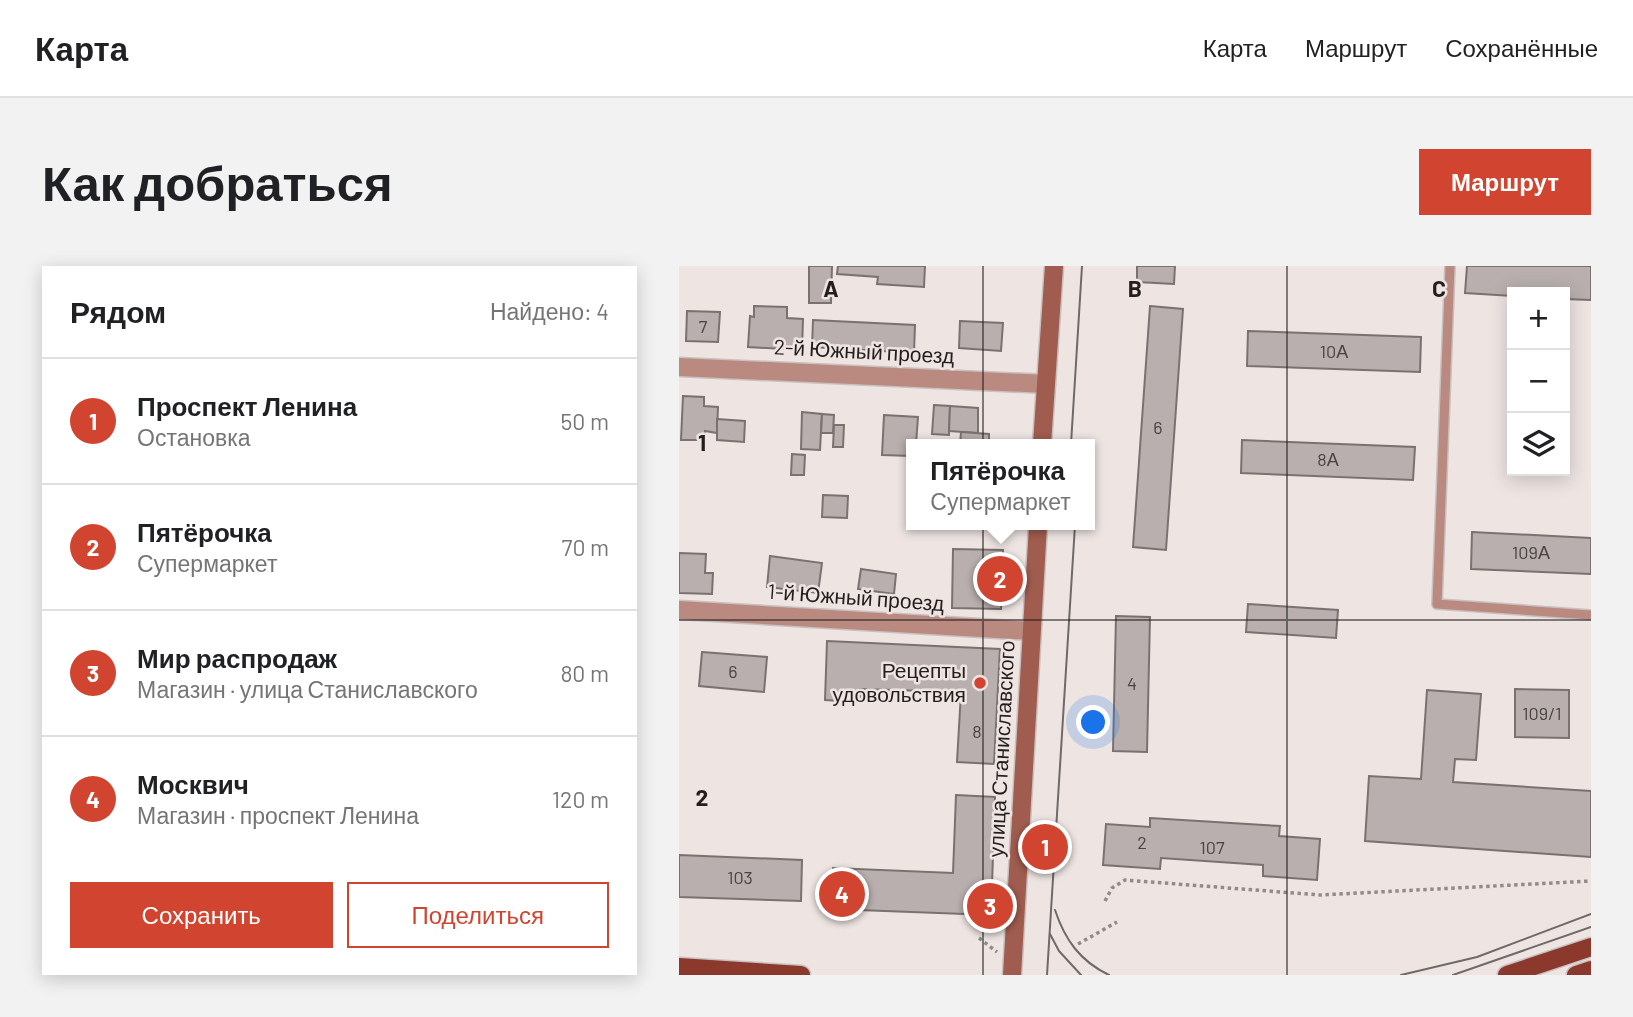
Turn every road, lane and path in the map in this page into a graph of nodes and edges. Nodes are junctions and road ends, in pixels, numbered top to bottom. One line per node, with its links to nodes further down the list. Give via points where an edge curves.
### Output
1 (1054, 266): 4 (main road)
2 (1450, 266): 8 (lane, via 1437,604)
3 (679, 367): 4 (street, 2-й Южный проезд)
4 (1046, 384): 5 (main road)
5 (1042, 439)
6 (1038, 530): 9 (main road, улица Станиславского)
7 (679, 610): 9 (street, 1-й Южный проезд)
8 (1591, 615)
9 (1031, 631): 20 (main road, улица Станиславского)
10 (1591, 881): 11 (path, via 1320,895 1125,880 1112,888)
11 (1105, 901)
12 (1117, 922): 14 (path)
13 (979, 938): 16 (path)
14 (1078, 944)
15 (1591, 947): 21 (main road)
16 (1004, 957)
17 (679, 967): 19 (main road)
18 (1591, 970): 22 (main road)
19 (801, 975)
20 (1012, 975)
21 (1507, 975)
22 (1576, 975)

